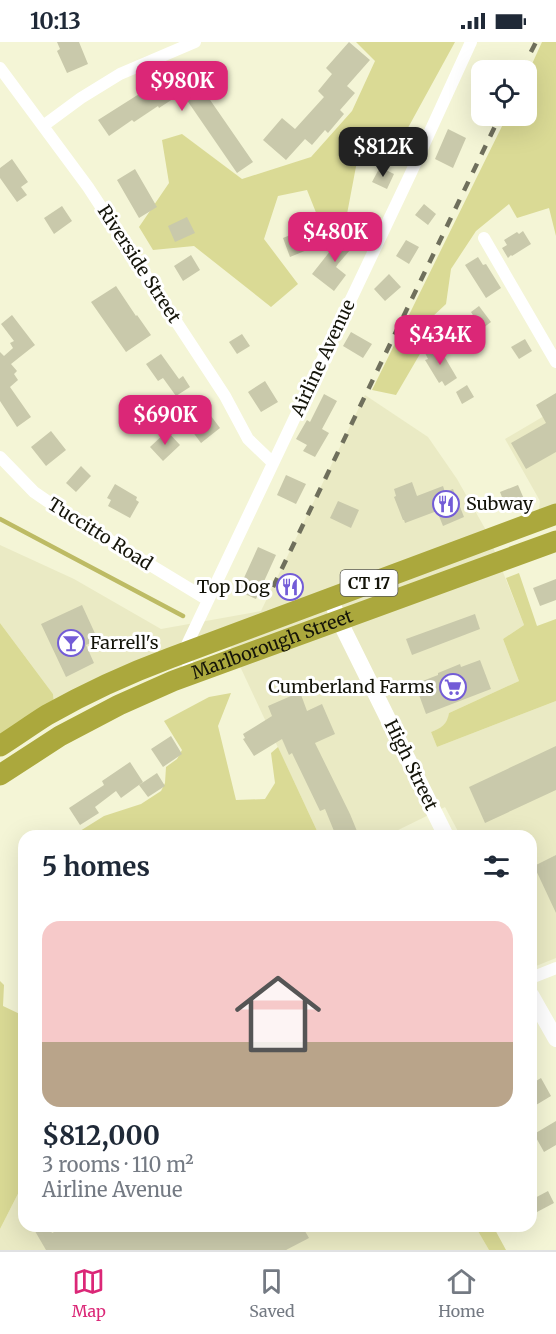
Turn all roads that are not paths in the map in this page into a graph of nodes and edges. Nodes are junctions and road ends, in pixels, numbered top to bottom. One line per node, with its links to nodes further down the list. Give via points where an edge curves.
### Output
1 (195, 42): 4 (street, via 120,74)
2 (471, 42): 8 (street, Airline Avenue)
3 (0, 68): 4 (street, Riverside Street)
4 (43, 126): 8 (street, Riverside Street, via 88,187 225,396 248,439)
5 (484, 238): 6 (street)
6 (556, 362)
7 (0, 456): 12 (street, Tuccitto Road, via 34,492)
8 (273, 463): 12 (street, Airline Avenue)
9 (556, 514): 11 (highway, Marlborough Street / CT 17)
10 (556, 541): 13 (highway, Marlborough Street / CT 17)
11 (330, 598): 13 (street, High Street); 14 (highway, Marlborough Street / CT 17)
12 (208, 600): 14 (street, Airline Avenue)
13 (339, 620): 15 (highway, Marlborough Street / CT 17); 18 (street, High Street)
14 (183, 653): 15 (street); 16 (highway, Marlborough Street / CT 17, via 108,683)
15 (192, 674): 17 (highway, Marlborough Street / CT 17, via 109,710)
16 (0, 746)
17 (0, 775)
18 (443, 830)
19 (556, 968): 20 (street)
20 (537, 976)
21 (537, 1006): 22 (street)
22 (556, 1039)

